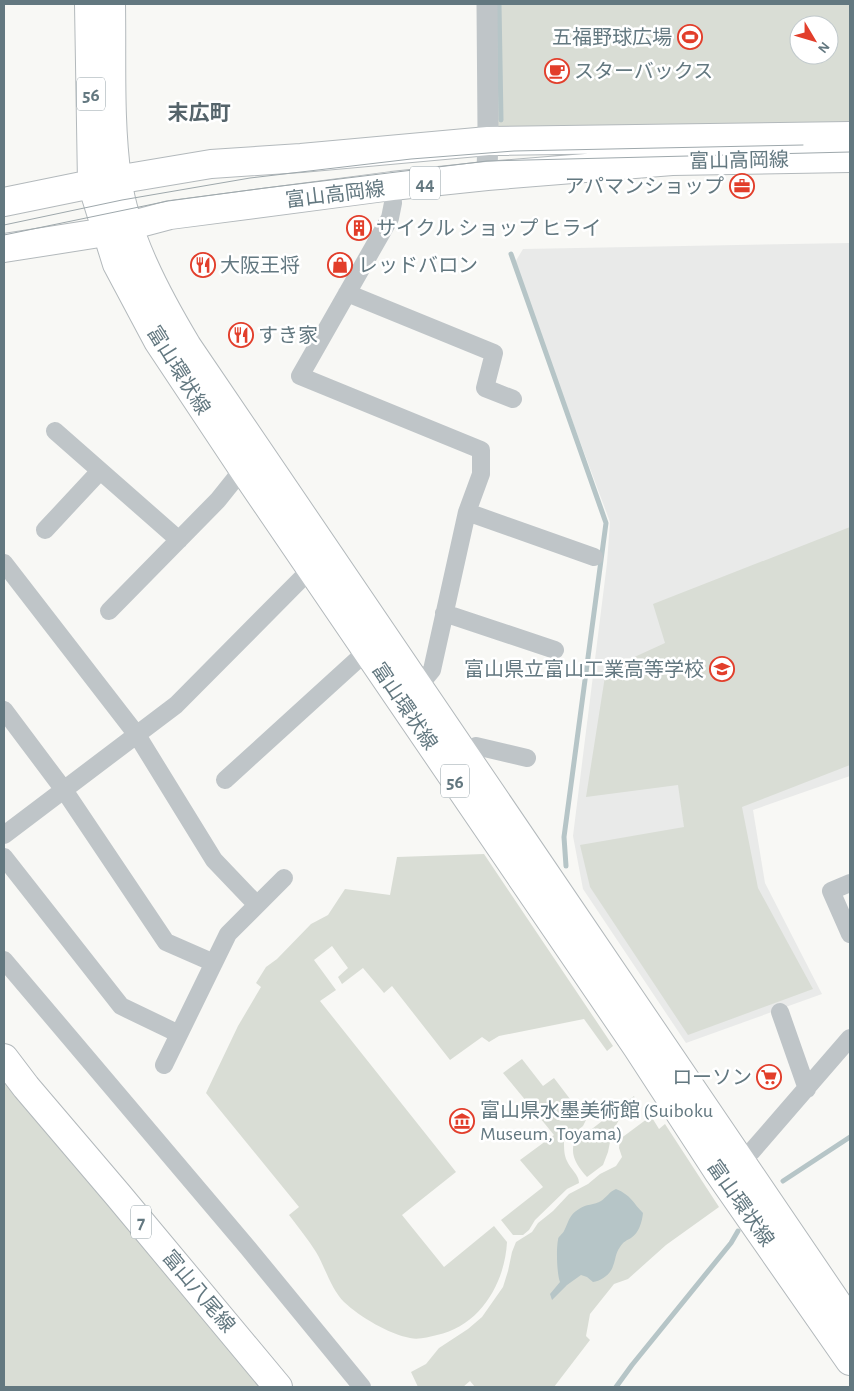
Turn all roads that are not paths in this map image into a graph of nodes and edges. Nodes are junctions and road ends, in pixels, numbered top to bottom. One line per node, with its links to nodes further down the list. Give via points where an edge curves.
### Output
1 (89, 4): 8 (main road, 富山環状線 / 56)
2 (111, 4): 8 (main road, 富山環状線 / 56, via 113,137)
3 (488, 4): 5 (street)
4 (850, 136): 5 (main road, 富山高岡線 / 44)
5 (488, 141): 7 (street); 8 (main road, 富山高岡線 / 44, via 211,164)
6 (850, 158): 7 (main road, 富山高岡線 / 44, via 672,161)
7 (487, 176): 9 (main road, 富山高岡線 / 44)
8 (105, 182): 10 (main road, 富山高岡線 / 44); 11 (main road, 富山環状線 / 56)
9 (392, 186): 11 (main road, 富山高岡線 / 44, via 170,215); 13 (street, via 390,218)
10 (4, 202)
11 (118, 229): 12 (main road, 富山高岡線 / 44); 16 (main road, 富山環状線 / 56, via 117,264 158,341)
12 (4, 248)
13 (347, 293): 14 (street, via 494,353 485,388); 18 (street, via 300,376 481,450 481,474)
14 (513, 399)
15 (55, 431): 17 (street)
16 (255, 467): 20 (street, via 234,480); 22 (main road, 富山環状線 / 56)
17 (100, 471): 19 (street); 20 (street)
18 (467, 512): 21 (street); 25 (street)
19 (45, 530)
20 (179, 540): 24 (street)
21 (594, 557)
22 (321, 564): 26 (main road, 富山環状線 / 56); 30 (street, via 301,579 176,705)
23 (5, 570): 30 (street)
24 (109, 611)
25 (444, 613): 27 (street); 28 (street, via 432,670)
26 (377, 646): 28 (main road, 富山環状線 / 56); 33 (street, via 357,660)
27 (555, 650)
28 (408, 692): 31 (main road, 富山環状線 / 56); 49 (main road, 富山環状線 / 56, via 637,1047)
29 (4, 710): 34 (street)
30 (136, 735): 34 (street); 39 (street, via 214,860)
31 (462, 753): 32 (street, via 476,746); 49 (main road, 富山環状線 / 56)
32 (527, 758)
33 (225, 780)
34 (64, 790): 35 (street); 42 (street, via 166,942)
35 (4, 834)
36 (4, 857): 44 (street, via 122,1006)
37 (284, 878): 39 (street)
38 (850, 883): 40 (street, via 831,891)
39 (257, 905): 42 (street, via 228,934)
40 (850, 934)
41 (4, 960): 53 (street)
42 (214, 964): 44 (street)
43 (780, 1012): 48 (street)
44 (179, 1034): 47 (street)
45 (850, 1038): 48 (street)
46 (4, 1058): 52 (main road, 富山八尾線 / 7)
47 (164, 1065)
48 (807, 1089): 49 (street, via 752,1151)
49 (729, 1166): 50 (main road, 富山環状線 / 56); 51 (main road, 富山環状線 / 56)
50 (850, 1322)
51 (850, 1361)
52 (278, 1387)
53 (362, 1387)

